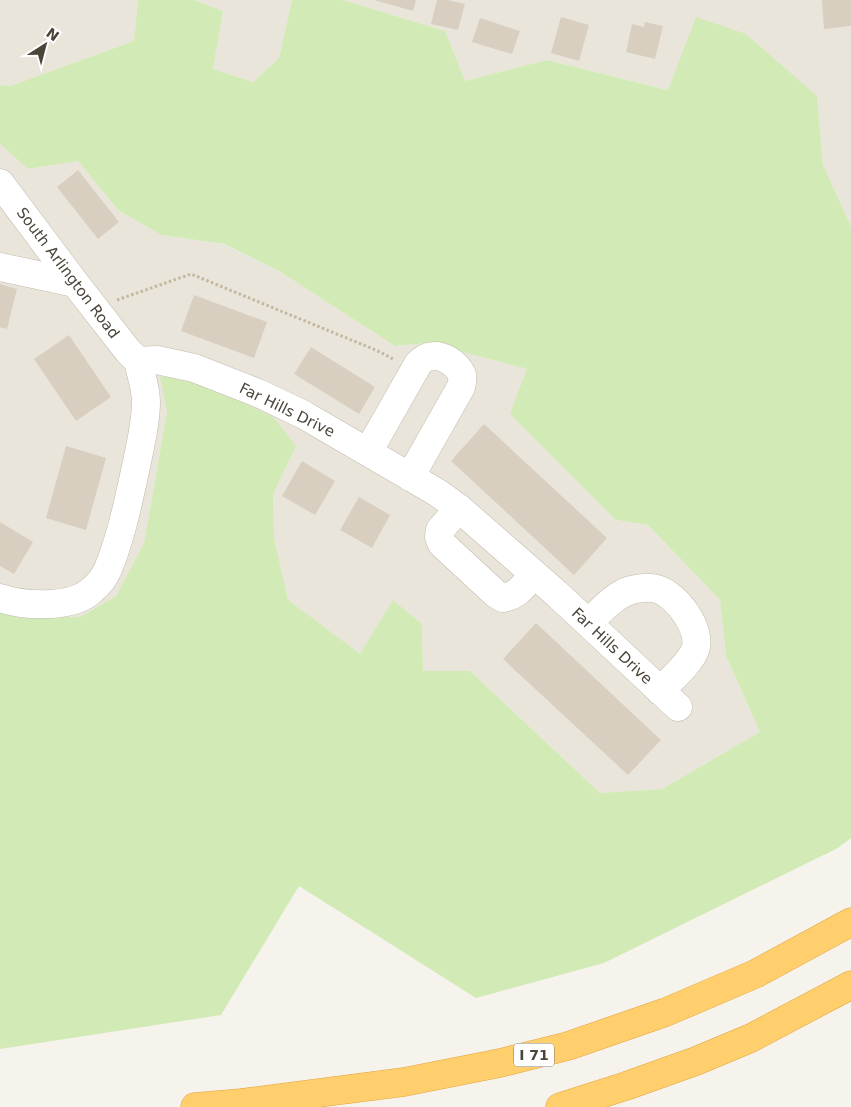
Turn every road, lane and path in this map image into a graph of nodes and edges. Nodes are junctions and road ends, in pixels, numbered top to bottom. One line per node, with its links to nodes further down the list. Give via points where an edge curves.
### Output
1 (0, 183): 3 (street, South Arlington Road)
2 (0, 267): 3 (street)
3 (75, 283): 4 (street, South Arlington Road)
4 (95, 308): 5 (street, South Arlington Road); 6 (path, via 191,274)
5 (138, 361): 7 (street, Far Hills Drive, via 157,360 194,368 258,393); 11 (street, via 146,399 145,420 126,515 107,571 92,590 69,602 38,604)
6 (400, 363)
7 (368, 452): 8 (street, Far Hills Drive); 8 (street, via 418,364 426,357 436,355 446,359 457,367 463,377 461,387)
8 (410, 477): 9 (street, Far Hills Drive)
9 (459, 508): 10 (street, Far Hills Drive); 10 (street, via 440,530 442,544 496,594 503,598 511,597)
10 (534, 574): 12 (street, Far Hills Drive)
11 (0, 598)
12 (588, 623): 12 (street, Far Hills Drive, via 669,699 696,647 691,621 679,605 657,589 636,589 616,598)
13 (851, 922): 15 (highway, I 71, via 754,974 666,1012 568,1046 500,1064 404,1082)
14 (851, 985): 16 (highway, via 751,1038 696,1061)
15 (195, 1107)
16 (560, 1107)

